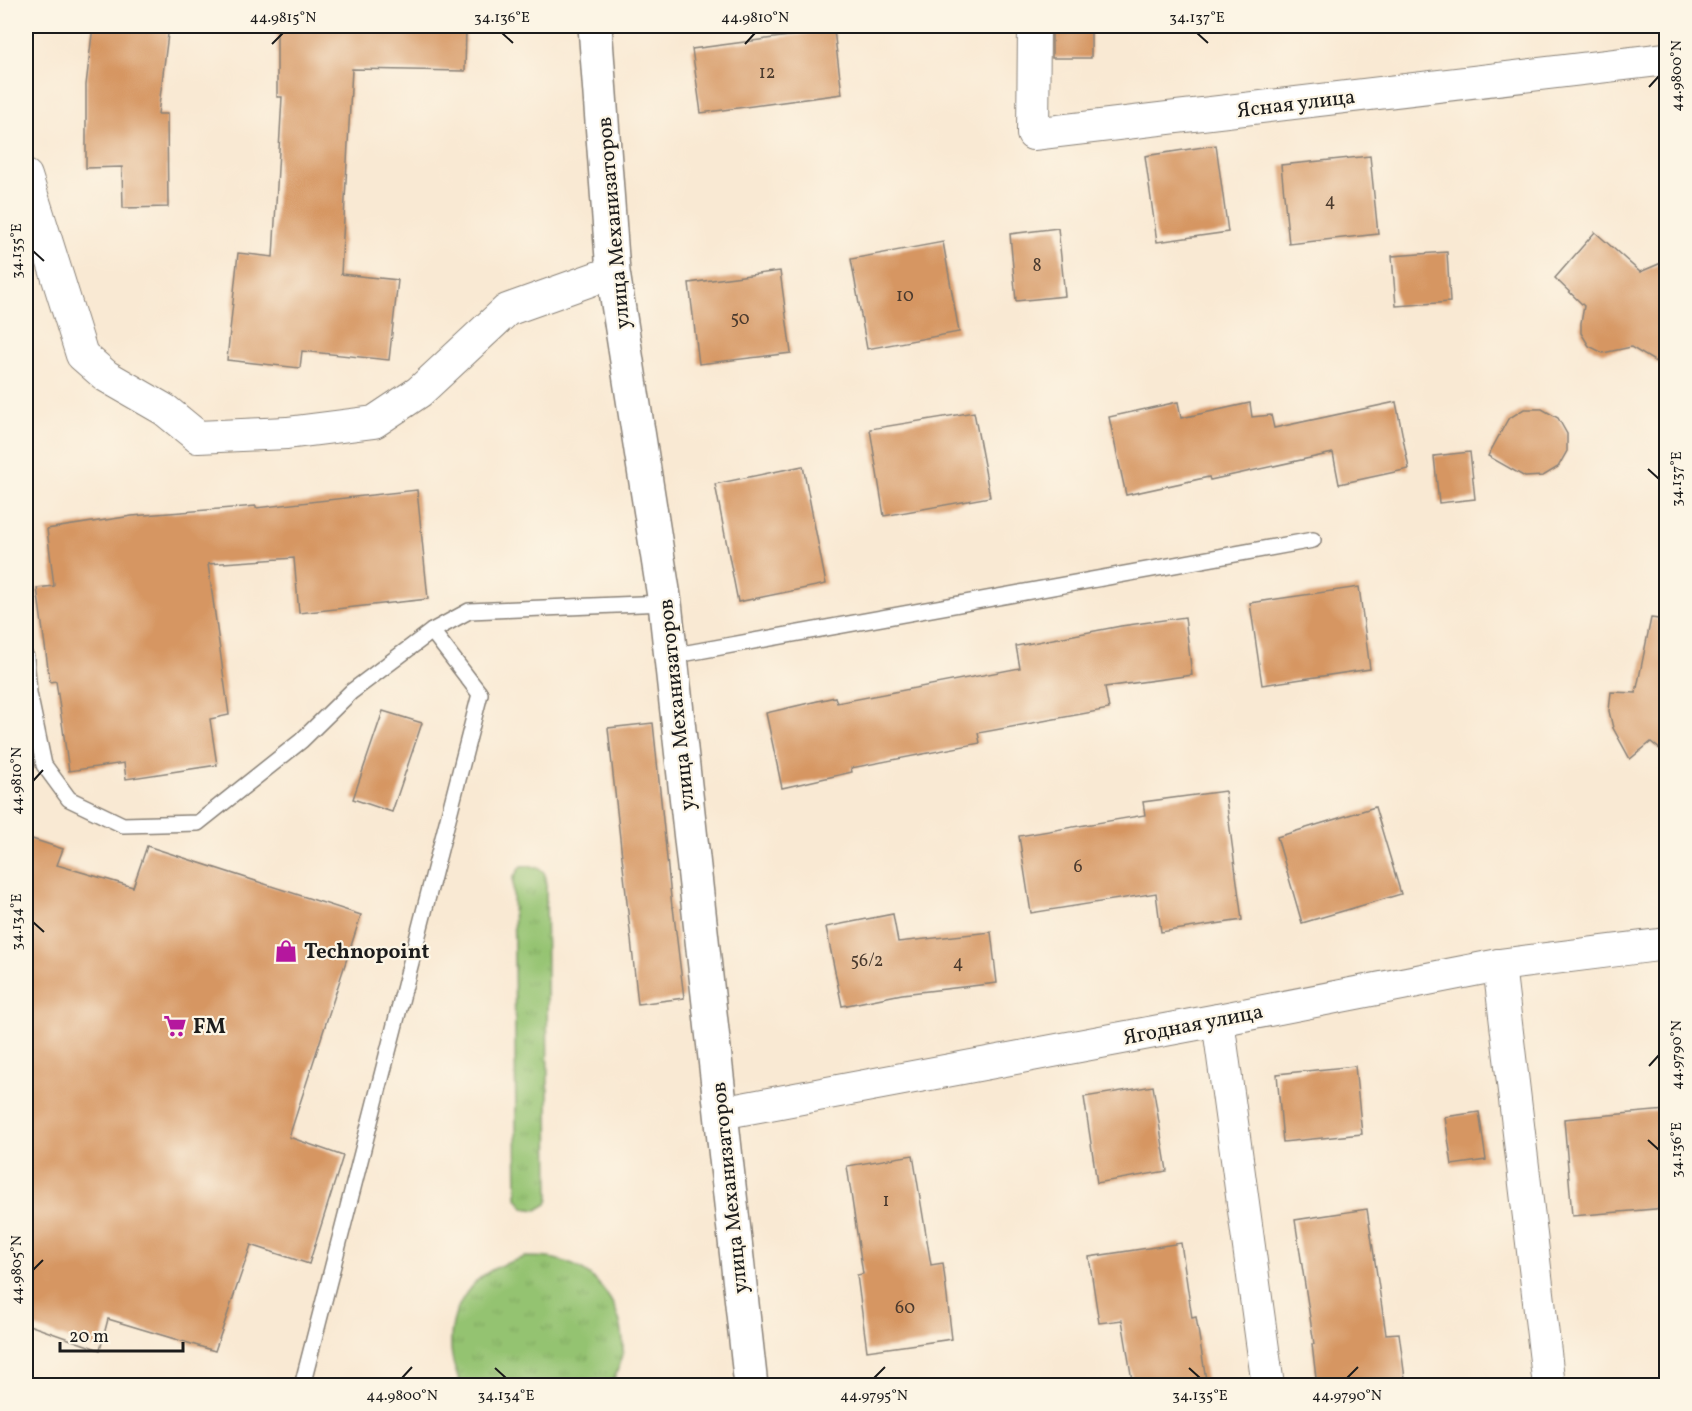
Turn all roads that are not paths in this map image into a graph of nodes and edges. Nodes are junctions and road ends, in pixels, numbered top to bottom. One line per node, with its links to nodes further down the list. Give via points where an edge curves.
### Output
1 (595, 26): 5 (street, улица Механизаторов)
2 (1034, 26): 3 (street, Ясная улица, via 1033,134)
3 (1666, 59)
4 (26, 176): 5 (street, via 82,355 106,376 165,410 198,437 287,433 374,422 418,392 507,310)
5 (613, 272): 7 (street, улица Механизаторов)
6 (1313, 540): 9 (lane)
7 (665, 603): 8 (lane, via 469,611); 9 (street, улица Механизаторов)
8 (432, 631): 10 (lane, via 351,692 301,741 198,823 123,825 69,799 44,765); 15 (lane, via 480,694)
9 (671, 656): 14 (street, улица Механизаторов)
10 (26, 657)
11 (1666, 944): 12 (street, Ягодная улица)
12 (1499, 964): 13 (street, Ягодная улица); 18 (street)
13 (1218, 1020): 14 (street, Ягодная улица); 17 (street)
14 (721, 1113): 16 (street, улица Механизаторов)
15 (302, 1386)
16 (751, 1386)
17 (1268, 1386)
18 (1549, 1386)

